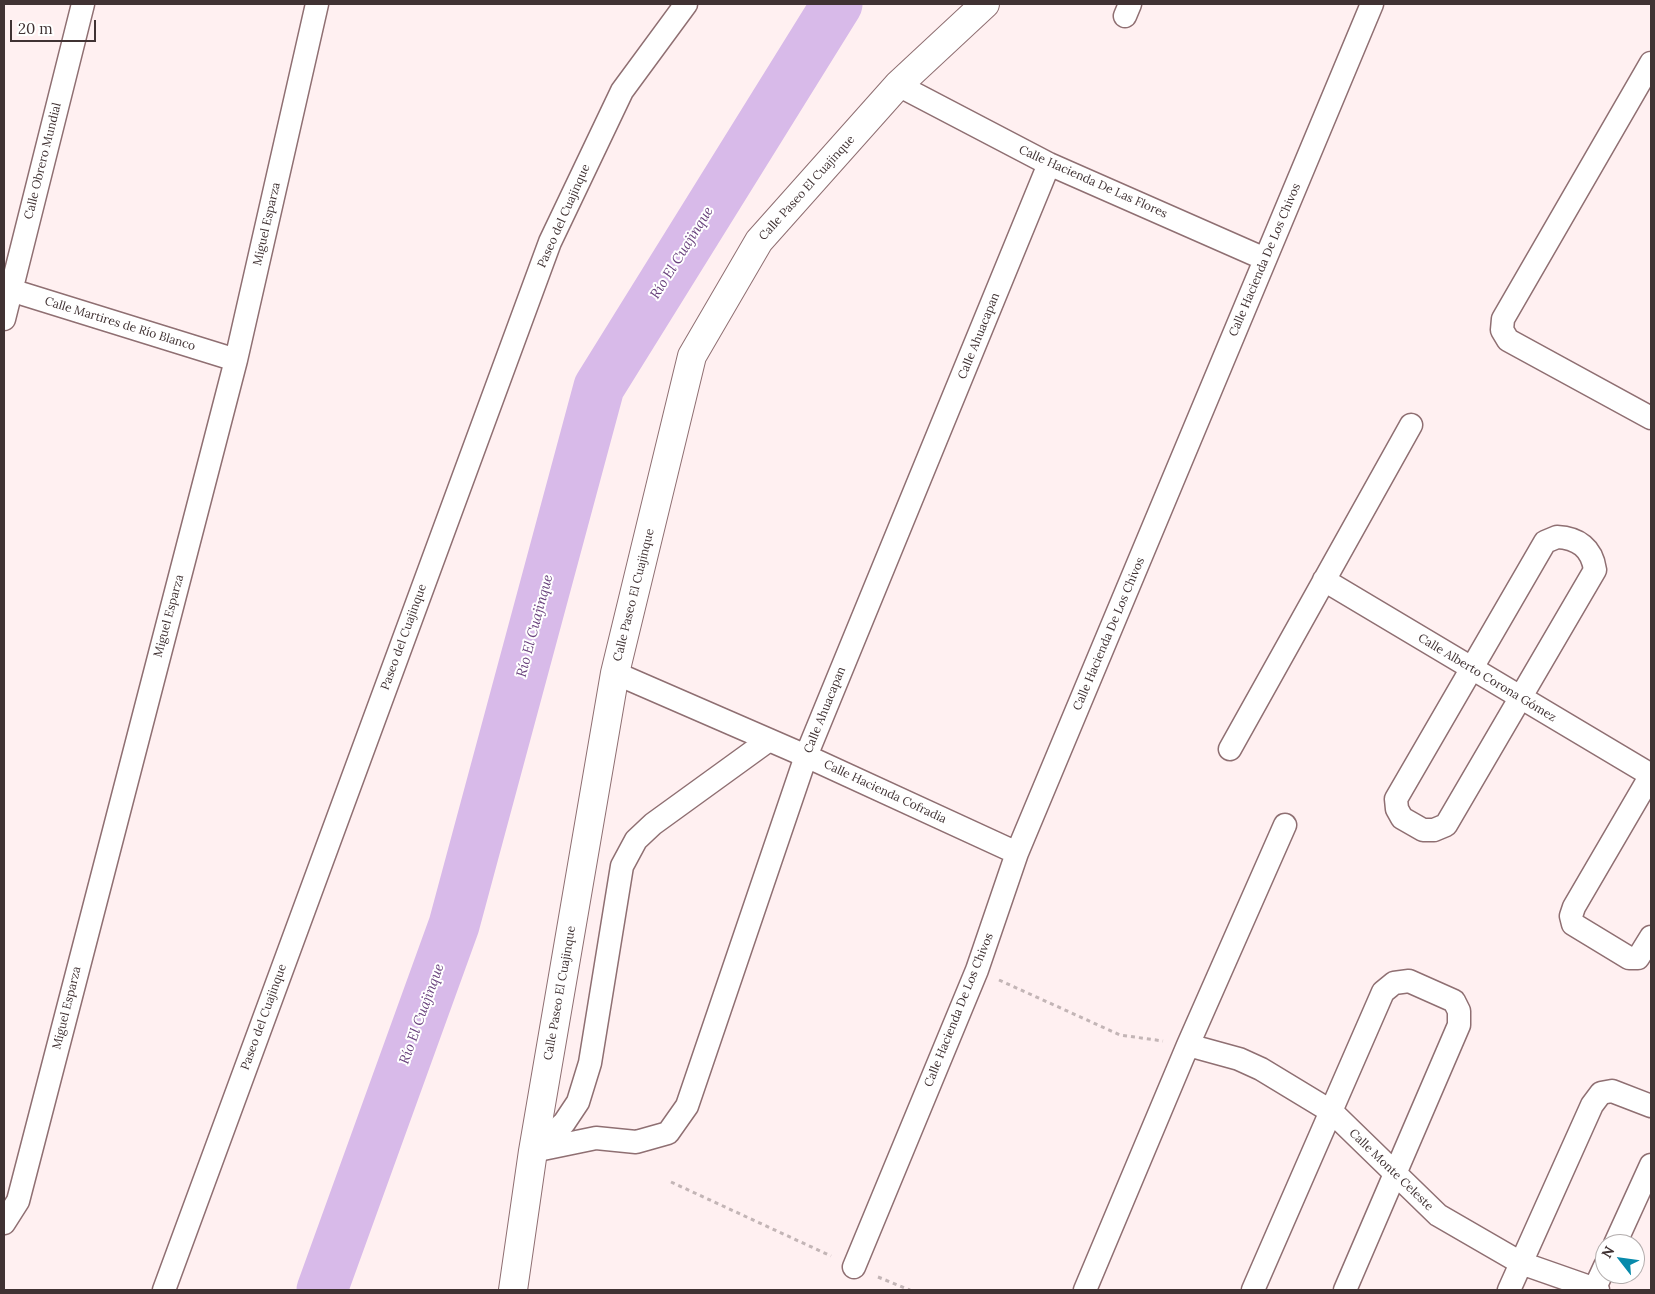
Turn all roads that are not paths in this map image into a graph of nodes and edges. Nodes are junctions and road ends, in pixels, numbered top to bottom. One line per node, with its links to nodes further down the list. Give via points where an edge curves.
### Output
1 (83, 4): 10 (street, Calle Obrero Mundial)
2 (317, 4): 12 (street, Miguel Esparza)
3 (686, 4): 36 (street, Paseo del Cuajinque, via 622,91 550,242)
4 (984, 4): 7 (street, Calle Paseo El Cuajinque)
5 (1372, 4): 9 (street, Calle Hacienda De Los Chivos)
6 (1651, 63): 13 (street, via 1503,319 1502,330 1508,340)
7 (898, 85): 8 (street, Calle Hacienda De Las Flores); 17 (street, Calle Paseo El Cuajinque, via 759,241 692,356)
8 (1049, 164): 9 (street, Calle Hacienda De Las Flores); 21 (street, Calle Ahuacapan)
9 (1265, 259): 24 (street, Calle Hacienda De Los Chivos)
10 (7, 289): 11 (street, Calle Obrero Mundial); 12 (street, Calle Martires de Río Blanco)
11 (4, 319)
12 (236, 360): 32 (street, Miguel Esparza, via 18,1201)
13 (1651, 418)
14 (1411, 425): 15 (street)
15 (1324, 580): 16 (street, Calle Alberto Corona Gómez); 20 (street)
16 (1471, 668): 18 (street, Calle Alberto Corona Gómez); 18 (street, via 1545,542 1557,537 1568,538 1588,550 1594,558 1595,570); 18 (street, via 1396,799 1402,818 1423,830 1446,825)
17 (615, 673): 19 (street, Calle Hacienda Cofradia); 29 (street, Calle Paseo El Cuajinque)
18 (1521, 698): 22 (street, Calle Alberto Corona Gómez)
19 (768, 740): 21 (street, Calle Hacienda Cofradia); 29 (street, via 636,840 622,866 590,1063 578,1102 564,1123)
20 (1230, 749)
21 (806, 756): 24 (street, Calle Hacienda Cofradia); 29 (street, Calle Ahuacapan, via 687,1106 668,1133 636,1142 596,1138)
22 (1651, 775): 25 (street, via 1571,916 1573,924 1629,958 1638,958)
23 (1285, 825): 26 (street)
24 (1017, 853): 35 (street, Calle Hacienda De Los Chivos, via 977,970)
25 (1651, 937)
26 (1188, 1045): 28 (street, Calle Monte Celeste, via 1239,1059); 38 (street)
27 (1651, 1106): 34 (street, via 1612,1091 1601,1093 1592,1105)
28 (1332, 1112): 31 (street, Calle Monte Celeste); 31 (street, via 1383,992 1394,983 1409,981 1454,1001 1459,1011 1459,1025); 39 (street)
29 (533, 1152): 37 (street, Calle Paseo El Cuajinque)
30 (1651, 1165): 33 (street)
31 (1395, 1175): 34 (street, Calle Monte Celeste, via 1438,1215); 40 (street)
32 (4, 1223)
33 (1620, 1234)
34 (1521, 1263): 41 (street); 42 (street, Calle Monte Celeste)
35 (854, 1267)
36 (164, 1290)
37 (513, 1290)
38 (1085, 1290)
39 (1254, 1290)
40 (1345, 1290)
41 (1509, 1290)
42 (1595, 1290)

